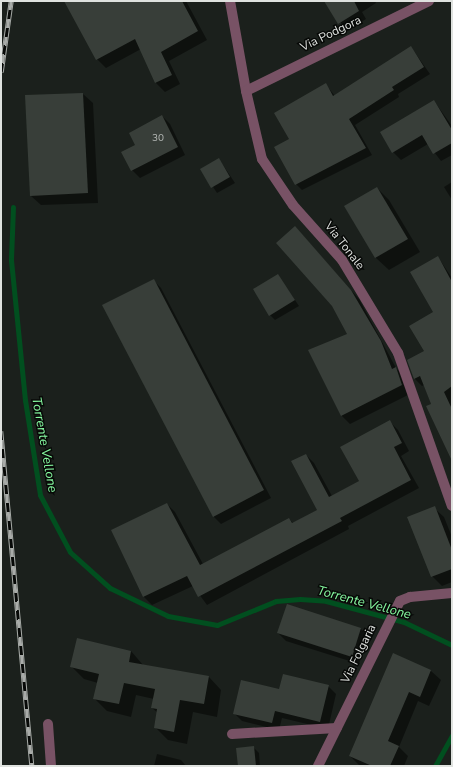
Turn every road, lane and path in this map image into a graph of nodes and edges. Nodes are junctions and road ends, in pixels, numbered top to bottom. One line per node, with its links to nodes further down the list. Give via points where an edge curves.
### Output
1 (230, 1): 3 (street, Via Tonale)
2 (429, 1): 3 (street, Via Podgora)
3 (246, 91): 4 (street, Via Tonale, via 262,159 293,205 342,260 398,353)
4 (452, 506)
5 (452, 594): 7 (street, Via Folgaria, via 410,597 400,601)
6 (48, 724): 9 (street)
7 (337, 728): 8 (street); 10 (street, Via Folgaria)
8 (232, 734)
9 (51, 766)
10 (318, 766)

